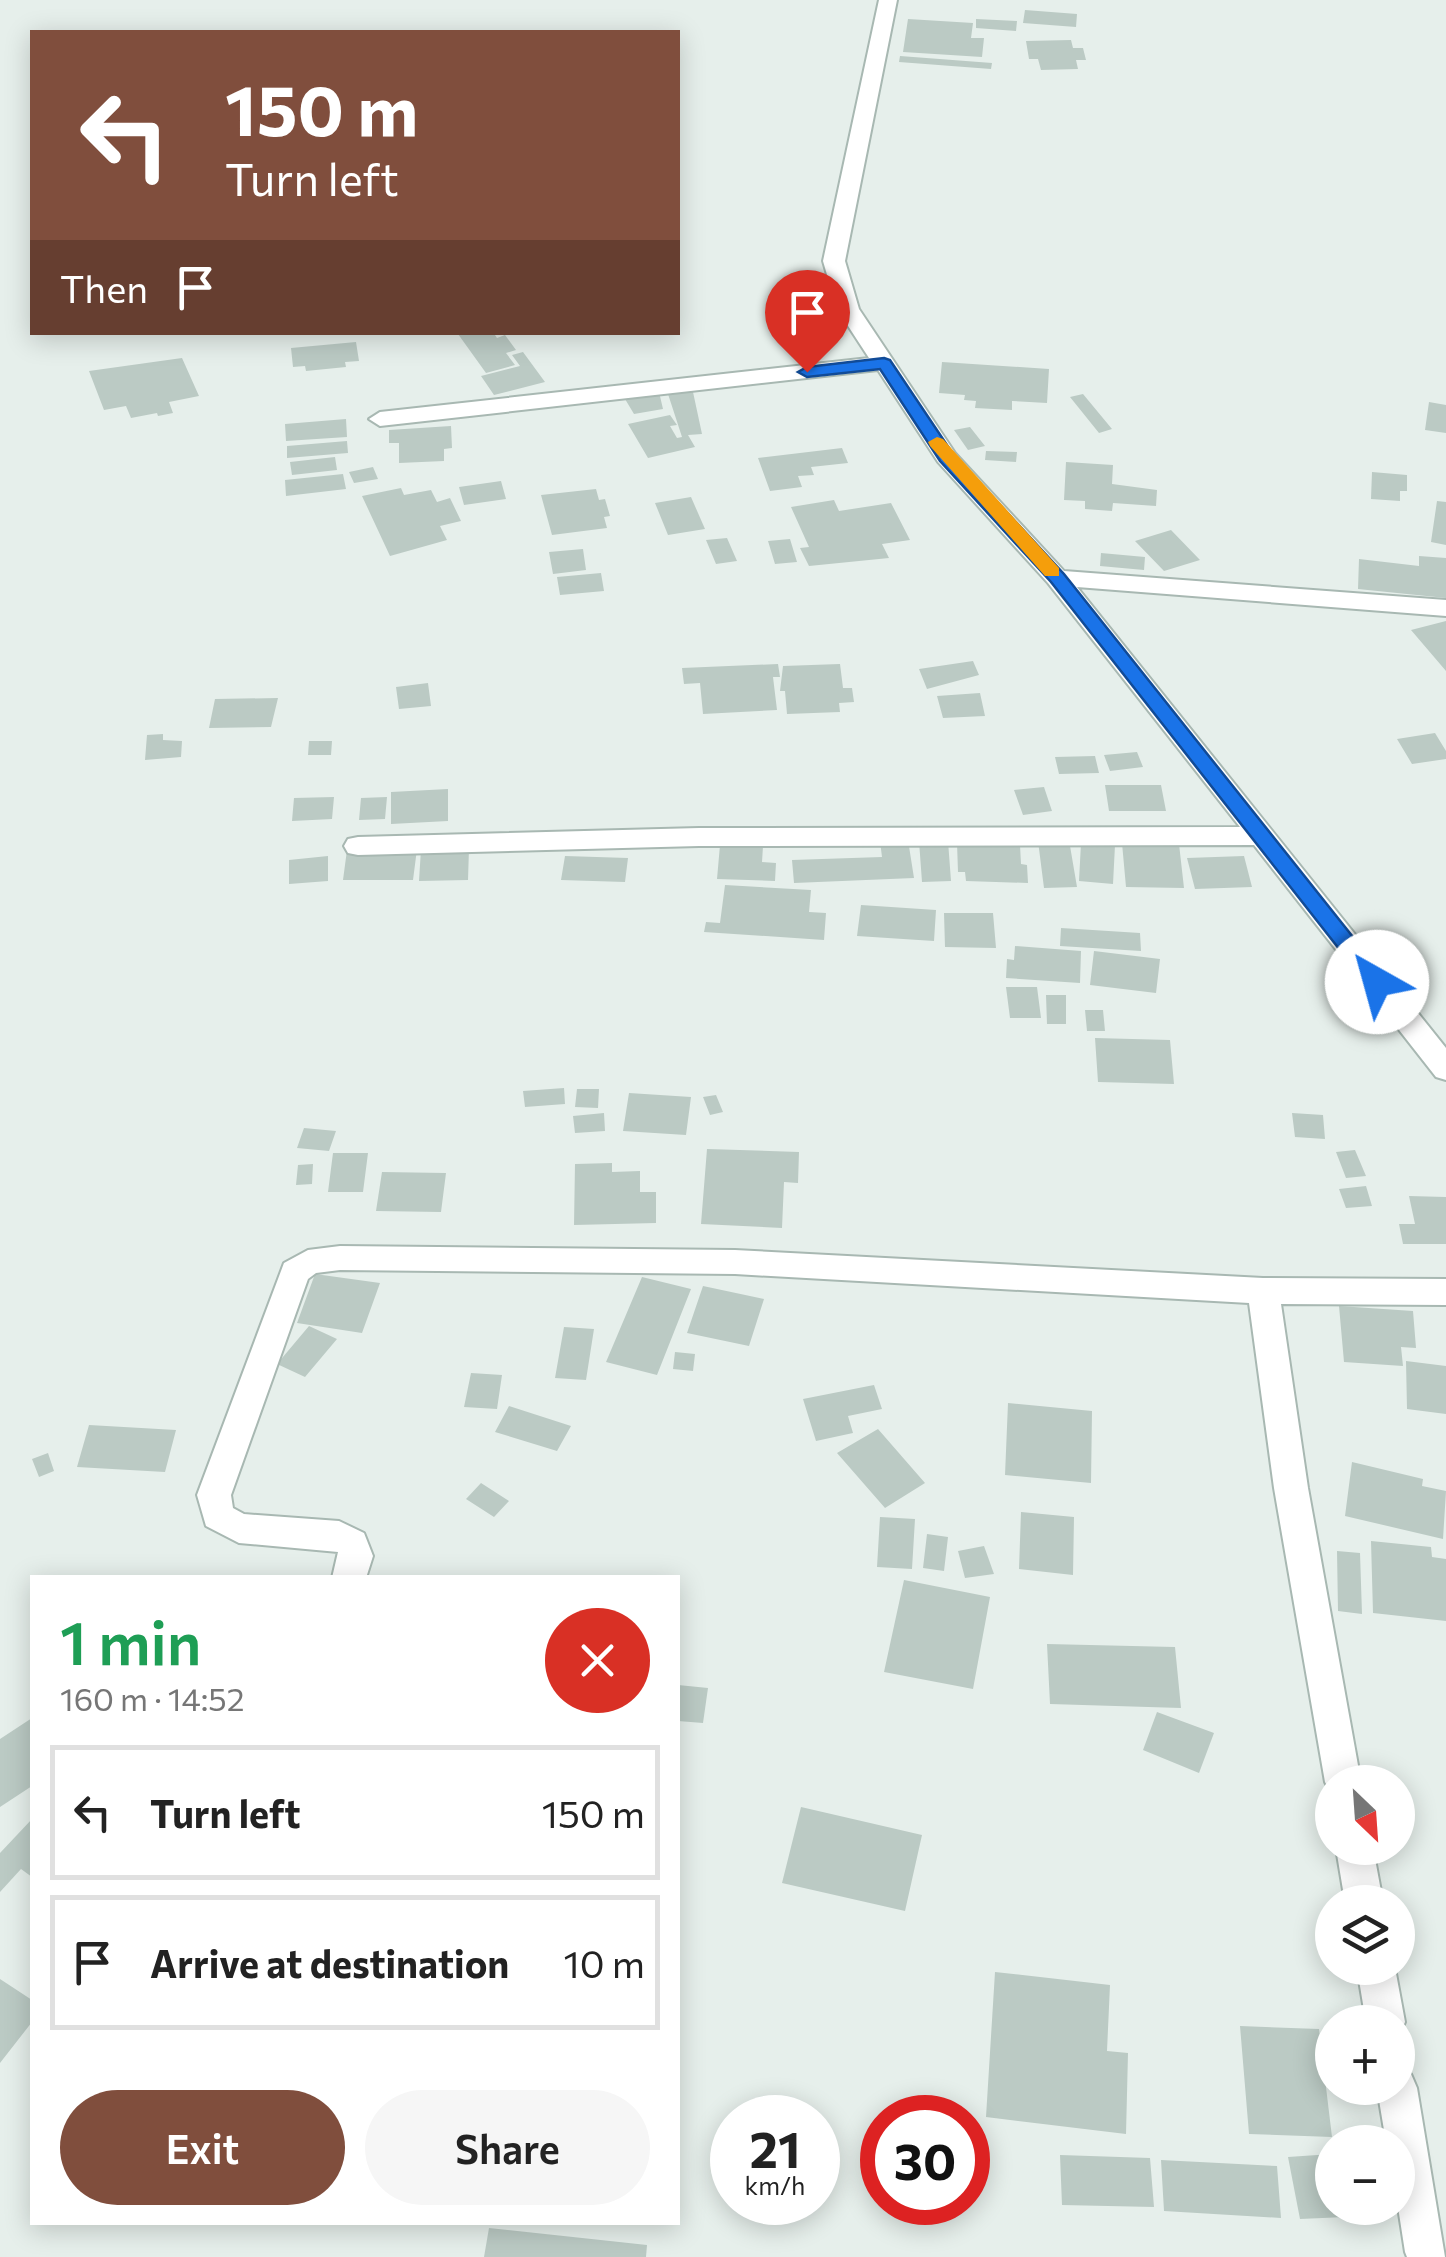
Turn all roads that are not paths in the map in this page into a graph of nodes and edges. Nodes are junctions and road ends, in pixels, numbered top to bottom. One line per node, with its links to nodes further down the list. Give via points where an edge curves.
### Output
1 (888, 0): 2 (street, via 834,260 848,309)
2 (884, 364): 3 (street); 4 (street, via 946,457)
3 (380, 419)
4 (1057, 578): 5 (street); 6 (street)
5 (1446, 608)
6 (1261, 836): 7 (street, via 698,837); 8 (street)
7 (358, 846)
8 (1446, 1070)
9 (1263, 1291): 10 (street); 11 (street, via 734,1262 308,1262 295,1272 214,1495 218,1516 238,1528 339,1536 352,1543); 12 (street)
10 (1446, 1292)
11 (350, 1575)
12 (1340, 1765)
13 (1400, 2105): 14 (street)
14 (1426, 2252)

